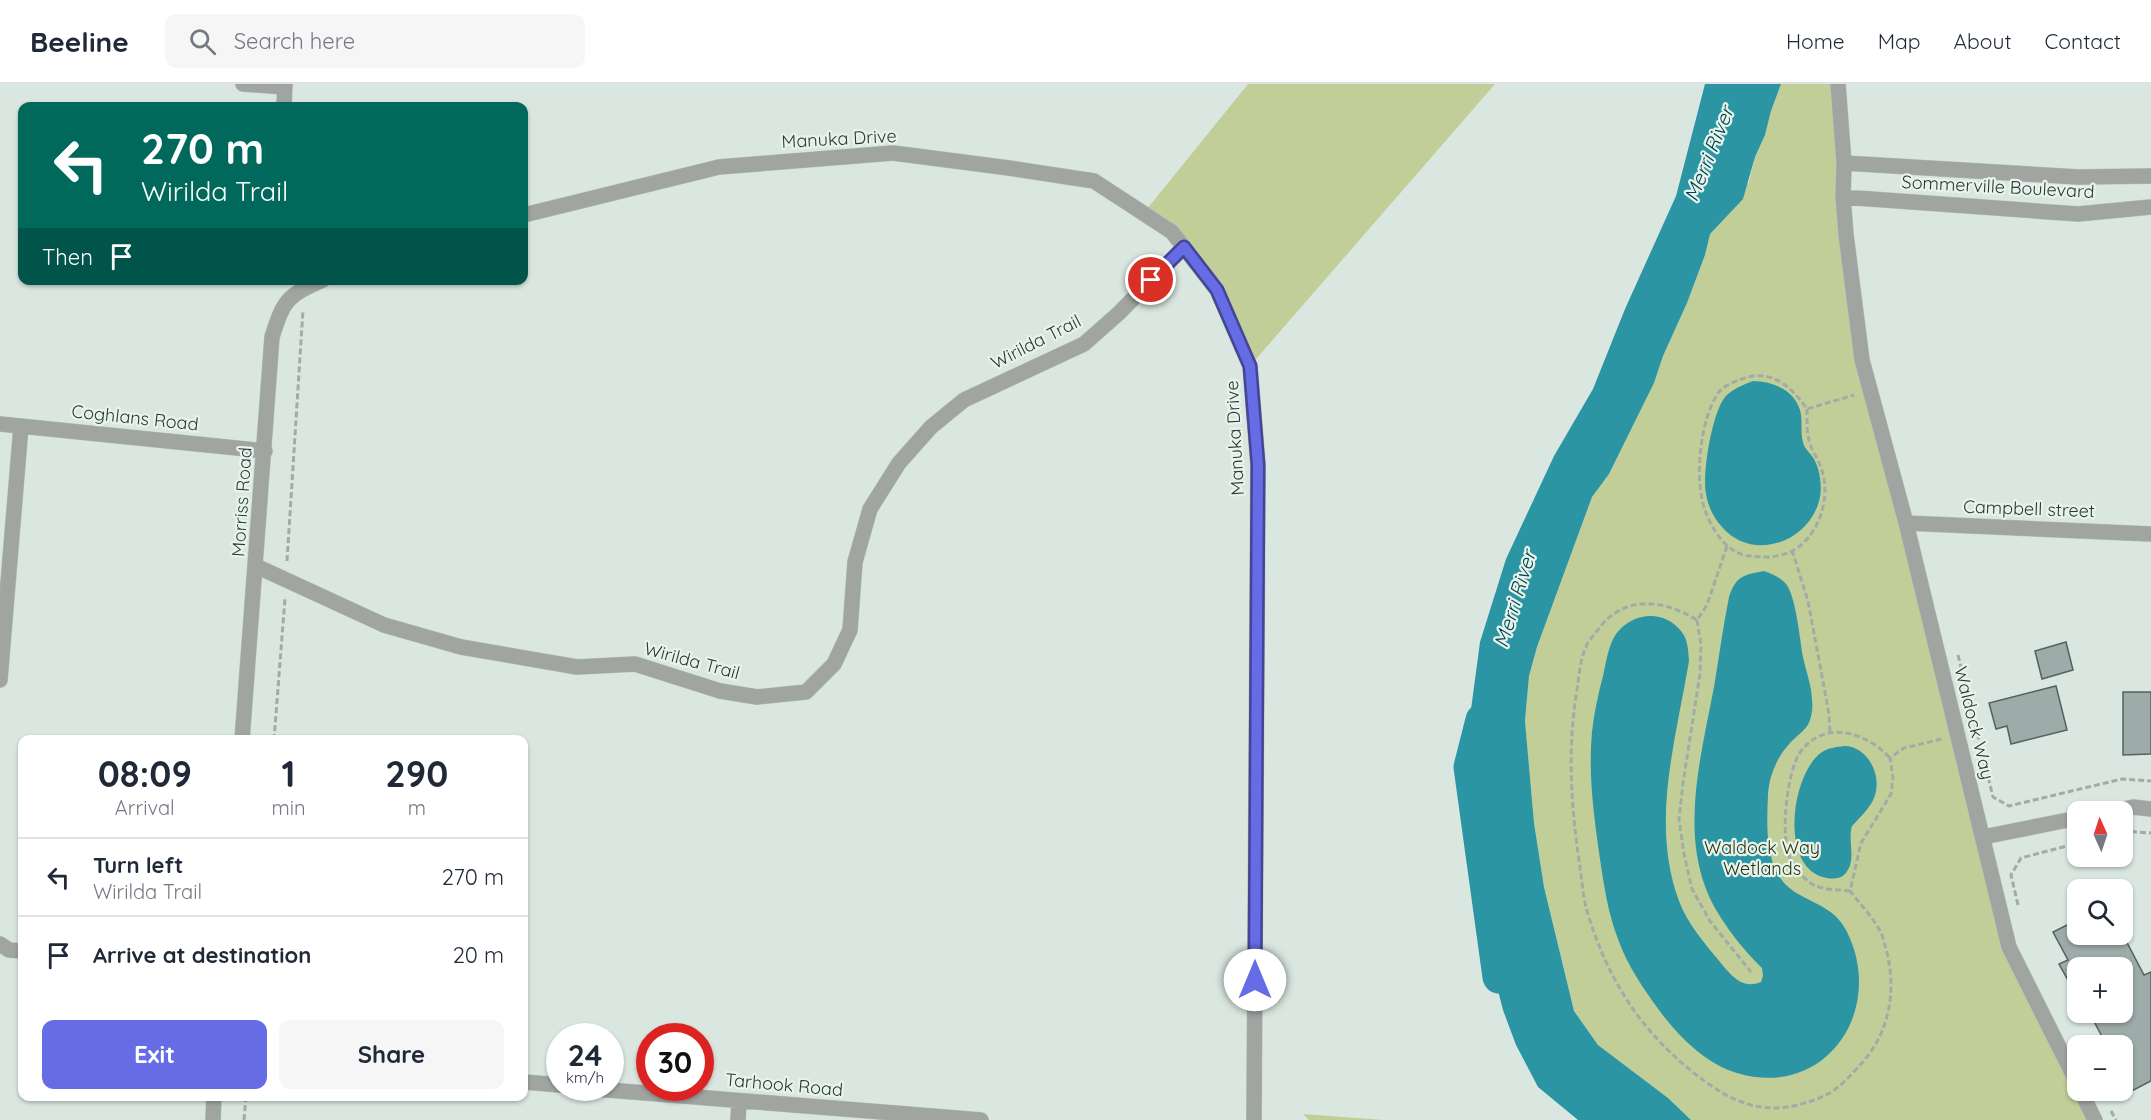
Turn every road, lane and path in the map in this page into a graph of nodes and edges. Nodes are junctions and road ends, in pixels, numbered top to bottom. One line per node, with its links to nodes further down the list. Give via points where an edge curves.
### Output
1 (243, 84): 3 (street)
2 (1838, 84): 5 (street, Waldock Way)
3 (285, 86): 4 (street)
4 (284, 102)
5 (1844, 163): 6 (street, Sommerville Boulevard, via 2078,177); 7 (street, Waldock Way)
6 (2151, 176)
7 (1843, 197): 8 (street, Sommerville Boulevard, via 2078,214); 12 (street, Waldock Way, via 1862,360)
8 (2151, 207)
9 (528, 214): 10 (street, Manuka Drive, via 719,167 893,153 1094,182 1172,232)
10 (1184, 247): 22 (street, Wirilda Trail, via 1084,344 964,400 931,427 899,463 867,519 855,562 850,630 834,664 806,692 757,697 720,691 635,664 577,667 461,647 384,626); 56 (street, Manuka Drive, via 1217,290 1241,344 1250,366 1254,410 1258,465)
11 (297, 287): 16 (street, Morriss Road, via 282,307 272,337); 22 (path)
12 (1870, 390): 13 (path); 17 (street, Waldock Way)
13 (1807, 409): 19 (path, via 1788,385 1761,375 1730,383 1717,393 1705,425 1699,488 1712,528); 20 (path, via 1807,429 1824,476 1825,495 1812,532)
14 (0, 424): 15 (street, Coghlans Road)
15 (21, 426): 16 (street, Coghlans Road); 25 (street)
16 (265, 451): 21 (street, Morriss Road)
17 (1906, 523): 18 (street, Campbell street); 29 (street, Waldock Way)
18 (2151, 534)
19 (1727, 546): 20 (path, via 1742,555 1764,557); 23 (path, via 1707,605)
20 (1792, 550): 26 (path, via 1810,611)
21 (256, 567): 22 (street, Wirilda Trail); 27 (street, Morriss Road)
22 (286, 580): 28 (path)
23 (1697, 620): 39 (path, via 1660,604 1637,604 1617,611 1586,646 1570,760 1574,827 1586,908 1611,976 1626,1002 1658,1041 1723,1095 1748,1105 1780,1109 1807,1103 1829,1094 1870,1053 1885,1025 1892,998 1890,964 1881,932); 43 (path, via 1700,674 1679,819 1684,854 1692,889 1710,921)
24 (1958, 654): 31 (path, via 1992,797 2009,806 2122,779)
25 (0, 680)
26 (1830, 732): 30 (path, via 1846,732 1864,739); 39 (path, via 1800,754 1791,776 1786,838 1789,856 1799,873 1814,885)
27 (242, 735)
28 (274, 735)
29 (1957, 736): 30 (path, via 1904,748); 37 (street, Waldock Way)
30 (1890, 758): 39 (path, via 1891,794 1862,843)
31 (2151, 781)
32 (2133, 807): 33 (street)
33 (2151, 808)
34 (2067, 820): 37 (street)
35 (2133, 832): 36 (path)
36 (2151, 833)
37 (1983, 837): 44 (street, Waldock Way, via 2009,946)
38 (2067, 846): 40 (path, via 2020,858 2011,874)
39 (1850, 891)
40 (2020, 915)
41 (0, 944): 42 (street)
42 (18, 951)
43 (1751, 972)
44 (2067, 1063)
45 (528, 1082): 46 (street)
46 (546, 1084)
47 (624, 1091): 50 (street, Tarhook Road)
48 (214, 1101): 52 (street)
49 (246, 1101): 53 (path)
50 (739, 1101): 54 (street); 55 (street, Tarhook Road)
51 (2086, 1101): 57 (street)
52 (213, 1120)
53 (244, 1120)
54 (738, 1120)
55 (981, 1120)
56 (1254, 1120)
57 (2095, 1120)

